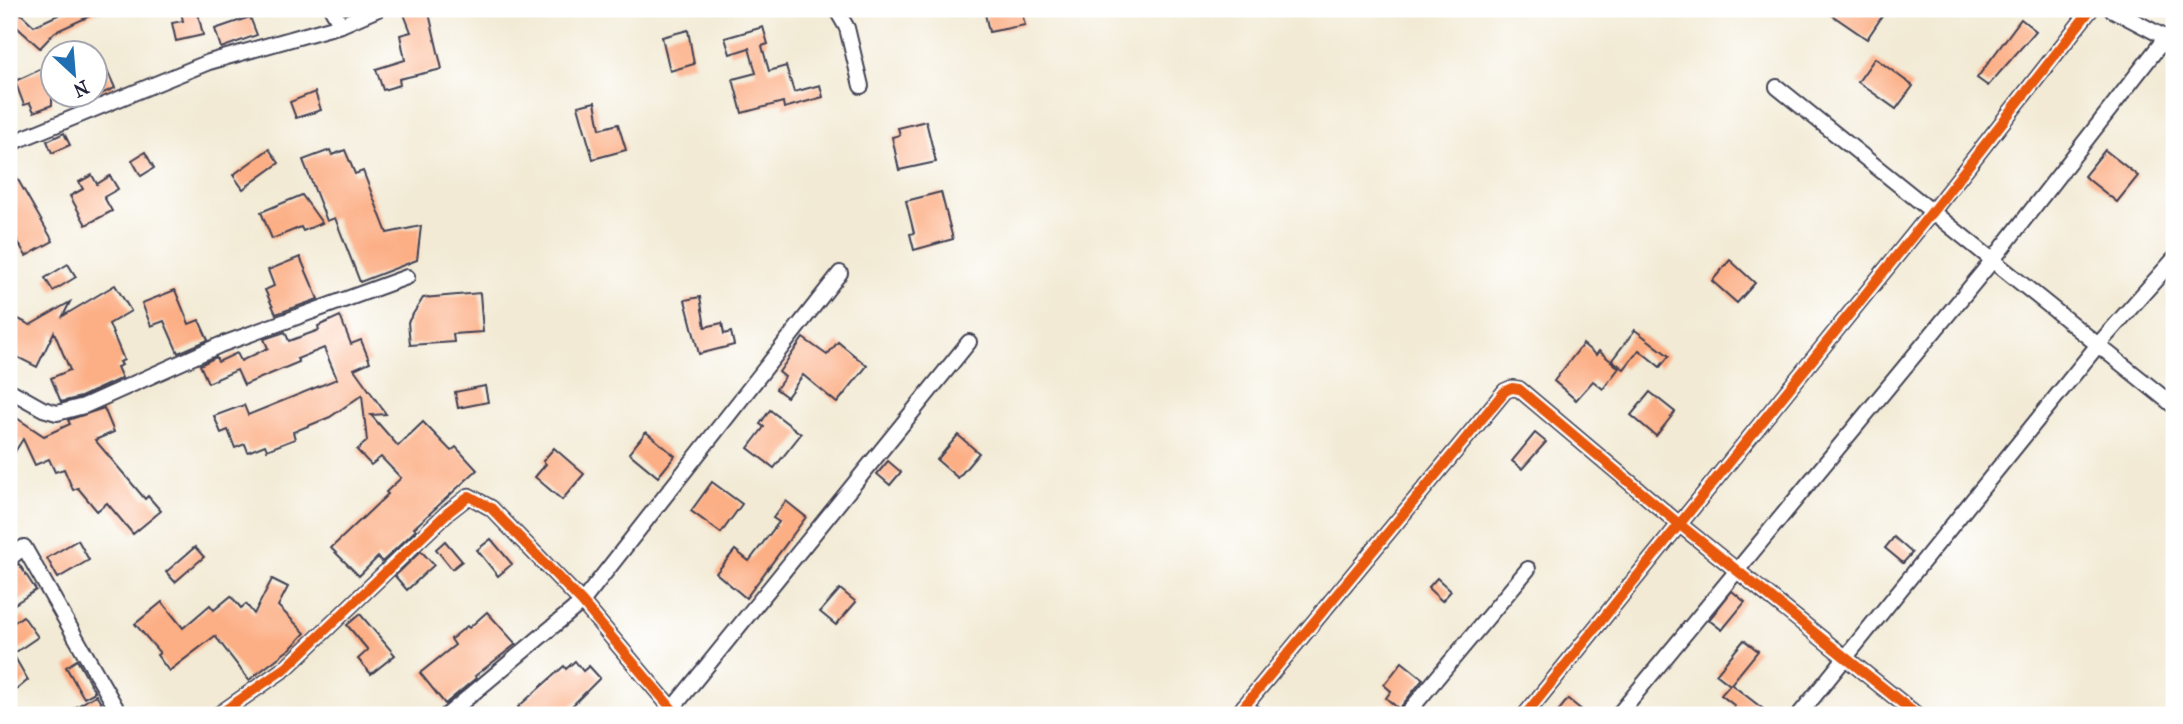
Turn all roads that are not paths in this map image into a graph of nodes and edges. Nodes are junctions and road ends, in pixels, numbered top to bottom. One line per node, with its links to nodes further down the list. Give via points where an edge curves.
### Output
1 (332, 9): 6 (street)
2 (378, 9): 6 (street)
3 (836, 9): 8 (street, via 847,29)
4 (2091, 9): 11 (street)
5 (2112, 9): 7 (street)
6 (341, 25): 10 (street, via 209,62)
7 (2170, 40): 13 (street)
8 (861, 86)
9 (1777, 88): 11 (street)
10 (9, 144)
11 (1932, 212): 13 (street); 20 (street)
12 (2174, 259): 17 (street)
13 (1992, 261): 17 (street); 23 (street)
14 (839, 273): 24 (street)
15 (407, 277): 18 (street, via 220,345 84,406 57,413)
16 (970, 342): 27 (street)
17 (2097, 346): 19 (street); 25 (street)
18 (9, 390)
19 (2174, 406)
20 (1679, 524): 23 (street); 26 (street, via 1512,388); 33 (street)
21 (9, 559): 28 (street, via 24,547)
22 (1528, 569): 32 (street)
23 (1736, 569): 25 (street); 34 (street)
24 (582, 601): 27 (street); 29 (street, via 491,508 469,496 287,667); 30 (street)
25 (1847, 657): 35 (street); 36 (street)
26 (1241, 711): 31 (street)
27 (672, 713)
28 (121, 715)
29 (218, 715)
30 (447, 715)
31 (1257, 715)
32 (1406, 715)
33 (1525, 715)
34 (1618, 715)
35 (1799, 715)
36 (1917, 715)

